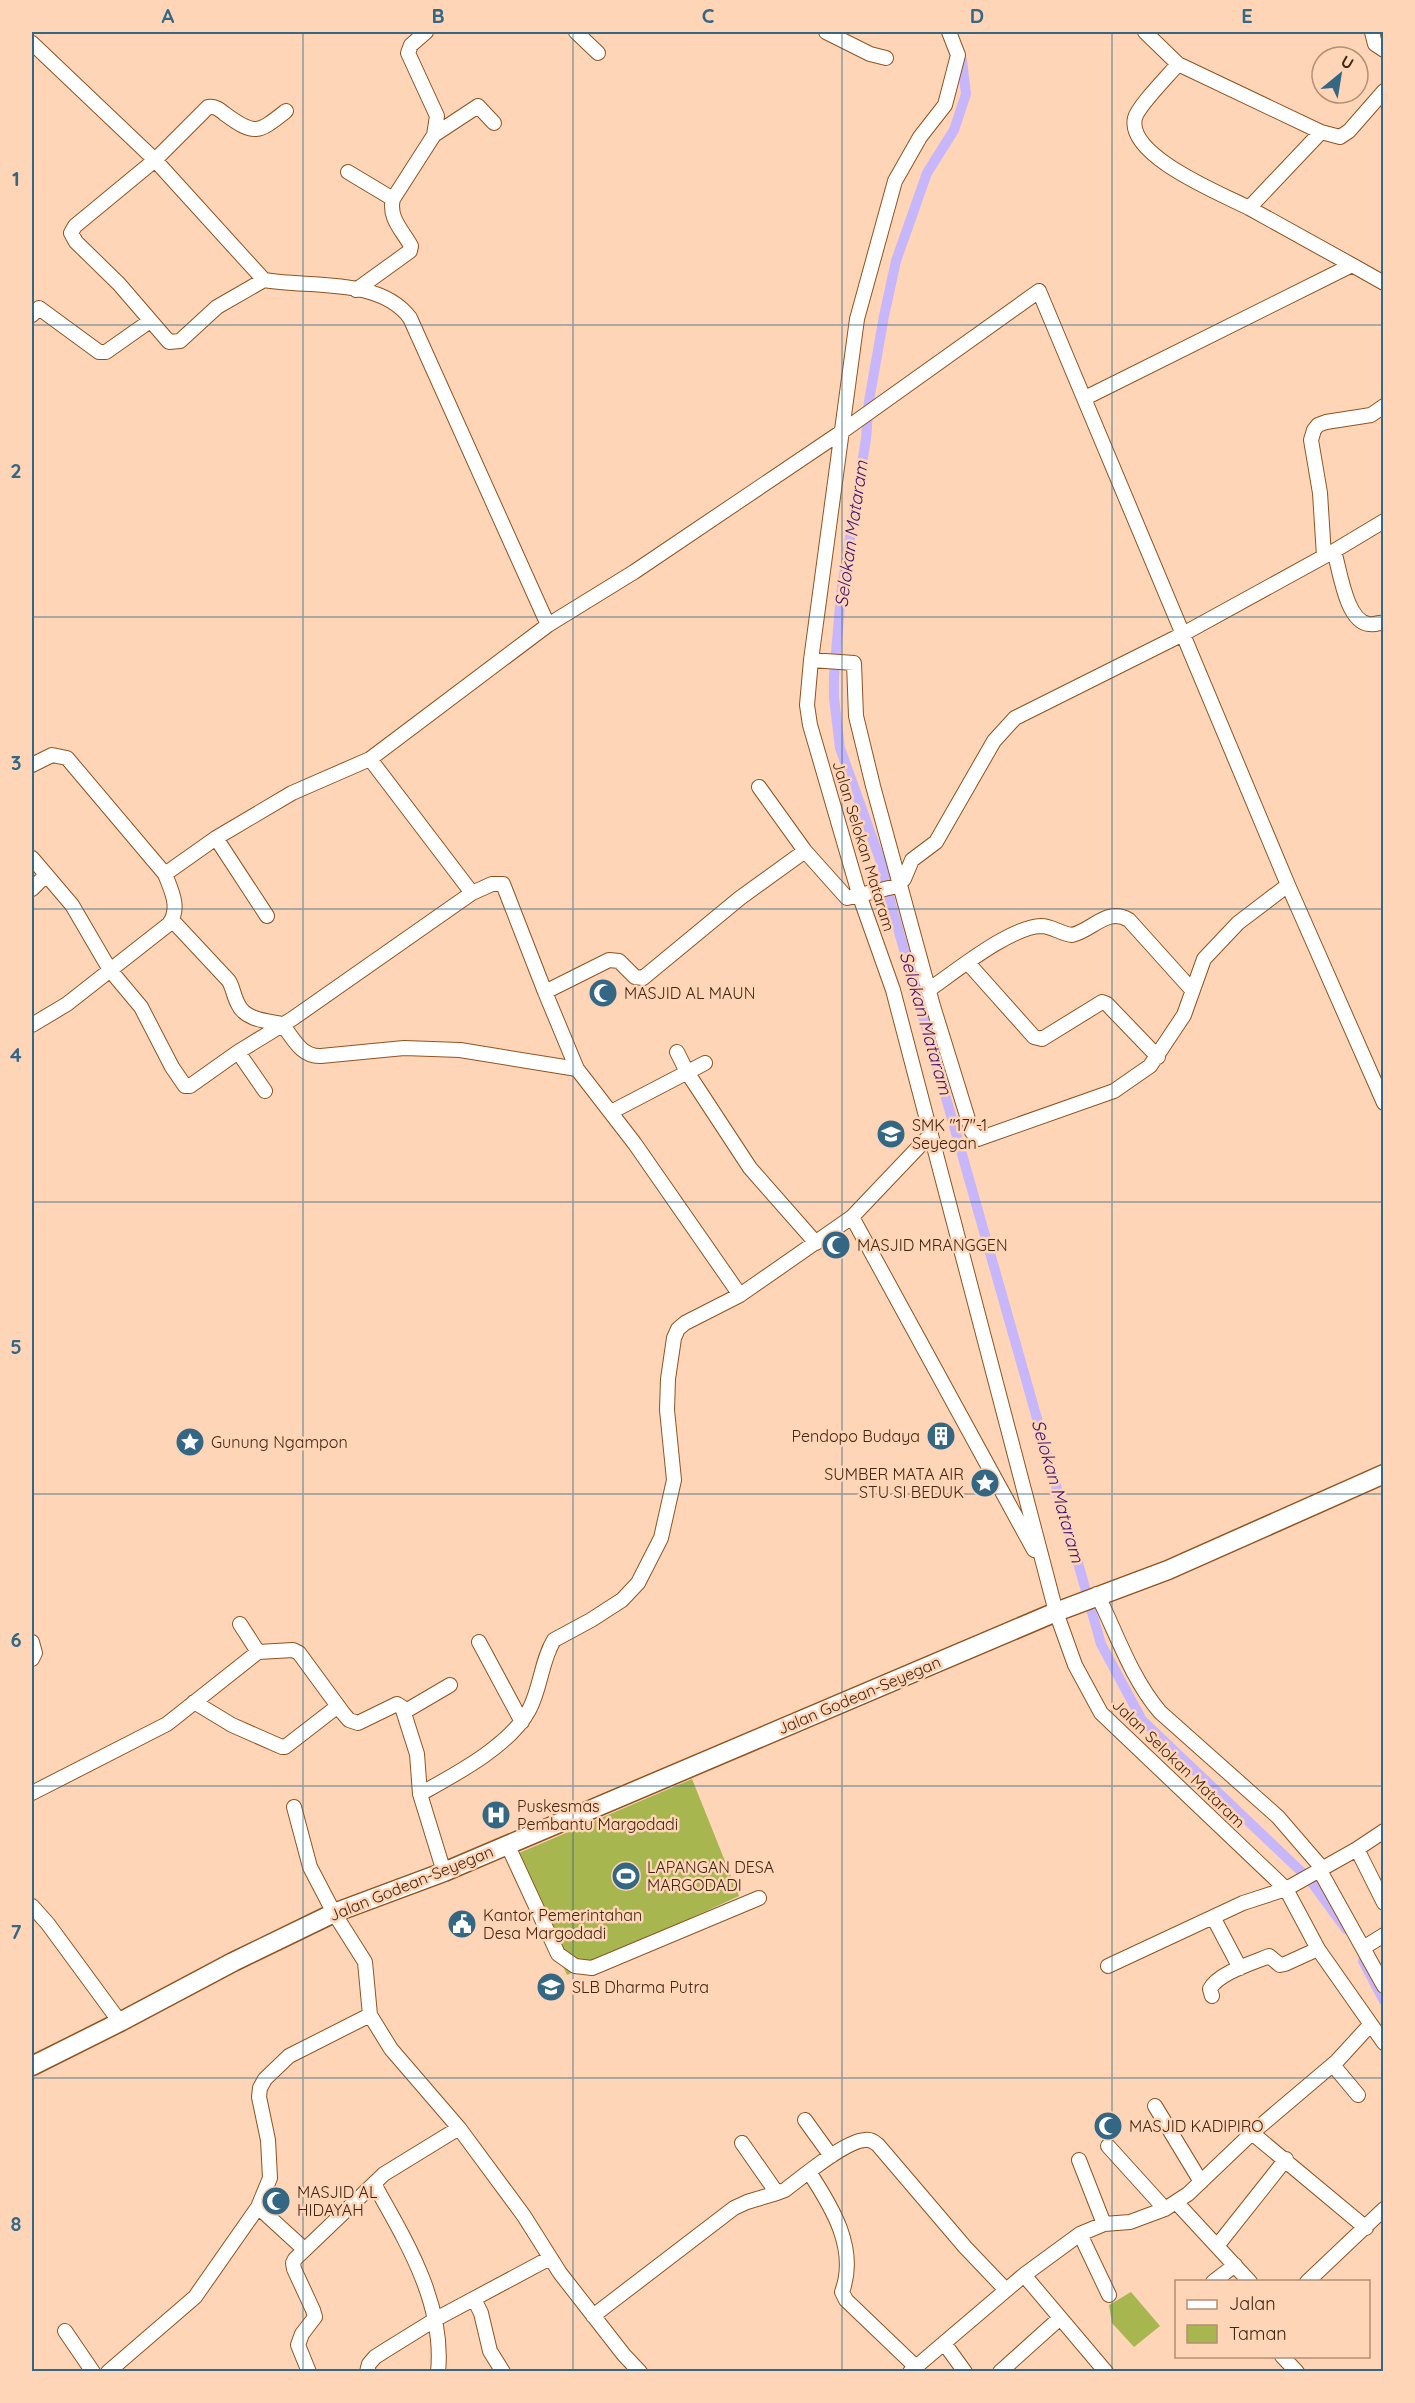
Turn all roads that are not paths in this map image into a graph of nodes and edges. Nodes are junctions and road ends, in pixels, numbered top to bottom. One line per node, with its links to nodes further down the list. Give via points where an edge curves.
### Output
1 (426, 32): 16 (street, via 408,53 437,116)
2 (576, 32): 9 (street)
3 (826, 32): 10 (street)
4 (949, 32): 29 (street, Jalan Selokan Mataram, via 958,55 945,105 920,137 890,196 857,320)
5 (1145, 32): 11 (street)
6 (1372, 32): 8 (street, via 1375,44)
7 (32, 43): 17 (street)
8 (1383, 50)
9 (598, 53)
10 (886, 58)
11 (1178, 64): 15 (street); 20 (street, via 1136,115 1134,127 1138,136 1153,156)
12 (1383, 91): 15 (street, via 1340,137)
13 (286, 111): 17 (street, via 256,130 208,107)
14 (494, 123): 16 (street, via 478,106)
15 (1321, 132): 20 (street)
16 (434, 135): 19 (street)
17 (155, 160): 22 (street); 26 (street, via 71,233)
18 (348, 172): 19 (street)
19 (393, 199): 24 (street, via 392,212 411,246 410,251)
20 (1249, 208): 21 (street)
21 (1352, 265): 23 (street); 27 (street)
22 (264, 280): 24 (street); 26 (street, via 217,307 175,343 166,340)
23 (1383, 283)
24 (356, 290): 33 (street, via 393,301 410,318)
25 (32, 315): 26 (street, via 39,308 99,352 106,352)
26 (150, 321)
27 (1085, 398): 29 (street, via 1039,291); 34 (street)
28 (1382, 412): 31 (street, via 1326,422 1314,430 1311,440)
29 (840, 433): 33 (street); 35 (street, Jalan Selokan Mataram)
30 (1383, 521): 31 (street)
31 (1329, 554): 32 (street, via 1351,612 1360,621); 34 (street)
32 (1383, 622)
33 (548, 625): 36 (street)
34 (1183, 634): 44 (street, via 1007,725 940,836 912,860); 45 (street)
35 (812, 660): 44 (street, via 854,663 856,716); 48 (street, Jalan Selokan Mataram, via 807,705 810,725)
36 (370, 759): 39 (street, via 319,780); 47 (street)
37 (32, 765): 42 (street, via 52,755 67,758)
38 (759, 787): 40 (street)
39 (216, 838): 42 (street); 49 (street)
40 (805, 851): 48 (street, via 844,897); 55 (street, via 643,978 635,977 619,961 609,960)
41 (32, 858): 43 (street)
42 (165, 874): 50 (street, via 175,900)
43 (46, 875): 46 (street); 52 (street, via 72,905)
44 (899, 885): 48 (street); 53 (street)
45 (1288, 885): 54 (street, via 1250,912 1218,943 1200,966); 64 (street)
46 (32, 889)
47 (472, 893): 55 (street, via 492,884 503,885); 57 (street)
48 (860, 897): 66 (street, Jalan Selokan Mataram, via 893,990)
49 (267, 916)
50 (172, 920): 52 (street); 57 (street, via 229,981 243,1012)
51 (968, 963): 53 (street); 54 (street, via 1025,929 1041,926 1072,934 1117,915 1129,920); 59 (street, via 1034,1037 1042,1039 1102,1002)
52 (110, 970): 56 (street, via 67,1004); 58 (street, via 146,1014 185,1086)
53 (930, 989): 59 (street, via 972,1132 978,1139 1114,1091)
54 (1192, 990): 59 (street, via 1184,1015)
55 (544, 992): 62 (street)
56 (32, 1024)
57 (282, 1024): 58 (street); 62 (street, via 301,1049 314,1056 404,1048 460,1050)
58 (238, 1052): 63 (street)
59 (1158, 1057)
60 (705, 1063): 61 (street)
61 (683, 1064): 65 (street); 68 (street, via 750,1168)
62 (577, 1069): 65 (street)
63 (266, 1091)
64 (1383, 1103)
65 (611, 1112): 69 (street)
66 (931, 1134): 67 (street); 71 (street, Jalan Selokan Mataram)
67 (852, 1217): 68 (street); 71 (street)
68 (816, 1243): 69 (street)
69 (740, 1295): 83 (street, via 685,1323 674,1338 667,1410 674,1480 661,1539 638,1583 622,1600 554,1640 535,1698)
70 (1383, 1474): 72 (main road, Jalan Godean-Seyegan, via 1168,1570)
71 (1045, 1570): 73 (street, Jalan Selokan Mataram)
72 (1095, 1595): 73 (main road, Jalan Godean-Seyegan); 90 (street, via 1150,1701 1278,1817)
73 (1061, 1610): 88 (main road, Jalan Godean-Seyegan); 92 (street, Jalan Selokan Mataram, via 1075,1665 1101,1713)
74 (240, 1624): 77 (street)
75 (32, 1642): 78 (street)
76 (479, 1642): 83 (street)
77 (258, 1652): 80 (street); 81 (street, via 299,1653)
78 (32, 1659)
79 (450, 1685): 82 (street)
80 (194, 1702): 81 (street, via 232,1725 282,1747); 84 (street, via 167,1724)
81 (338, 1706): 82 (street, via 349,1720 358,1723 397,1704)
82 (404, 1712): 85 (street, via 417,1754)
83 (522, 1722): 85 (street, via 483,1756)
84 (32, 1793)
85 (420, 1794): 91 (street)
86 (294, 1807): 96 (street, via 310,1867)
87 (1383, 1830): 89 (street)
88 (507, 1844): 91 (main road, Jalan Godean-Seyegan); 93 (street, via 558,1954 575,1966 592,1968)
89 (1357, 1849): 90 (street); 94 (street)
90 (1319, 1870): 92 (street); 99 (street)
91 (444, 1872): 96 (main road, Jalan Godean-Seyegan)
92 (1286, 1889): 97 (street); 100 (street, Jalan Selokan Mataram)
93 (759, 1898)
94 (1383, 1904)
95 (32, 1906): 106 (street)
96 (334, 1912): 105 (street, via 365,1962); 106 (main road, Jalan Godean-Seyegan)
97 (1213, 1917): 101 (street); 102 (street)
98 (1383, 1935): 99 (street)
99 (1364, 1948): 103 (street)
100 (1318, 1949): 102 (street, via 1285,1964 1280,1965 1269,1956); 107 (street, Jalan Selokan Mataram)
101 (1108, 1966)
102 (1240, 1968): 104 (street, via 1218,1979 1210,1989)
103 (1383, 1986)
104 (1212, 1996)
105 (370, 2015): 114 (street, via 391,2049); 126 (street, via 289,2056 260,2088 270,2178)
106 (120, 2022): 110 (main road, Jalan Godean-Seyegan)
107 (1370, 2025): 108 (street, Jalan Selokan Mataram); 109 (street)
108 (1383, 2043)
109 (1333, 2065): 111 (street); 115 (street)
110 (32, 2066)
111 (1358, 2095)
112 (1155, 2106): 122 (street)
113 (805, 2120): 118 (street)
114 (459, 2128): 123 (street); 133 (street)
115 (1252, 2133): 119 (street); 122 (street)
116 (742, 2143): 124 (street)
117 (1108, 2146): 125 (street)
118 (831, 2156): 121 (street); 139 (street, via 863,2140 878,2145)
119 (1286, 2159): 129 (street); 131 (street)
120 (1079, 2160): 128 (street)
121 (809, 2172): 124 (street); 148 (street, via 835,2213 845,2245 848,2276 842,2292 846,2300)
122 (1201, 2182): 125 (street)
123 (374, 2184): 132 (street); 144 (street, via 425,2286)
124 (777, 2193): 142 (street, via 734,2208)
125 (1170, 2205): 128 (street, via 1130,2222); 131 (street)
126 (258, 2207): 132 (street); 150 (street, via 195,2297)
127 (1383, 2209): 129 (street)
128 (1104, 2224): 130 (street)
129 (1366, 2228): 138 (street)
130 (1080, 2234): 135 (street); 140 (street)
131 (1217, 2246): 134 (street)
132 (304, 2249): 151 (street, via 293,2264 314,2310 315,2317 298,2345)
133 (550, 2258): 141 (street); 142 (street)
134 (1235, 2265): 136 (street); 137 (street)
135 (1024, 2275): 139 (street); 143 (street)
136 (1216, 2280)
137 (1248, 2280)
138 (1309, 2280)
139 (1006, 2290): 146 (street)
140 (1109, 2295)
141 (474, 2299): 144 (street); 154 (street, via 490,2351)
142 (593, 2316): 155 (street)
143 (1060, 2318): 157 (street); 158 (street)
144 (436, 2319): 152 (street, via 375,2357); 153 (street)
145 (65, 2331): 149 (street)
146 (944, 2343): 148 (street); 156 (street)
147 (1284, 2358): 159 (street)
148 (913, 2369)
149 (93, 2372)
150 (108, 2372)
151 (309, 2372)
152 (367, 2372)
153 (438, 2372)
154 (503, 2372)
155 (640, 2372)
156 (965, 2372)
157 (1000, 2372)
158 (1106, 2372)
159 (1297, 2372)

